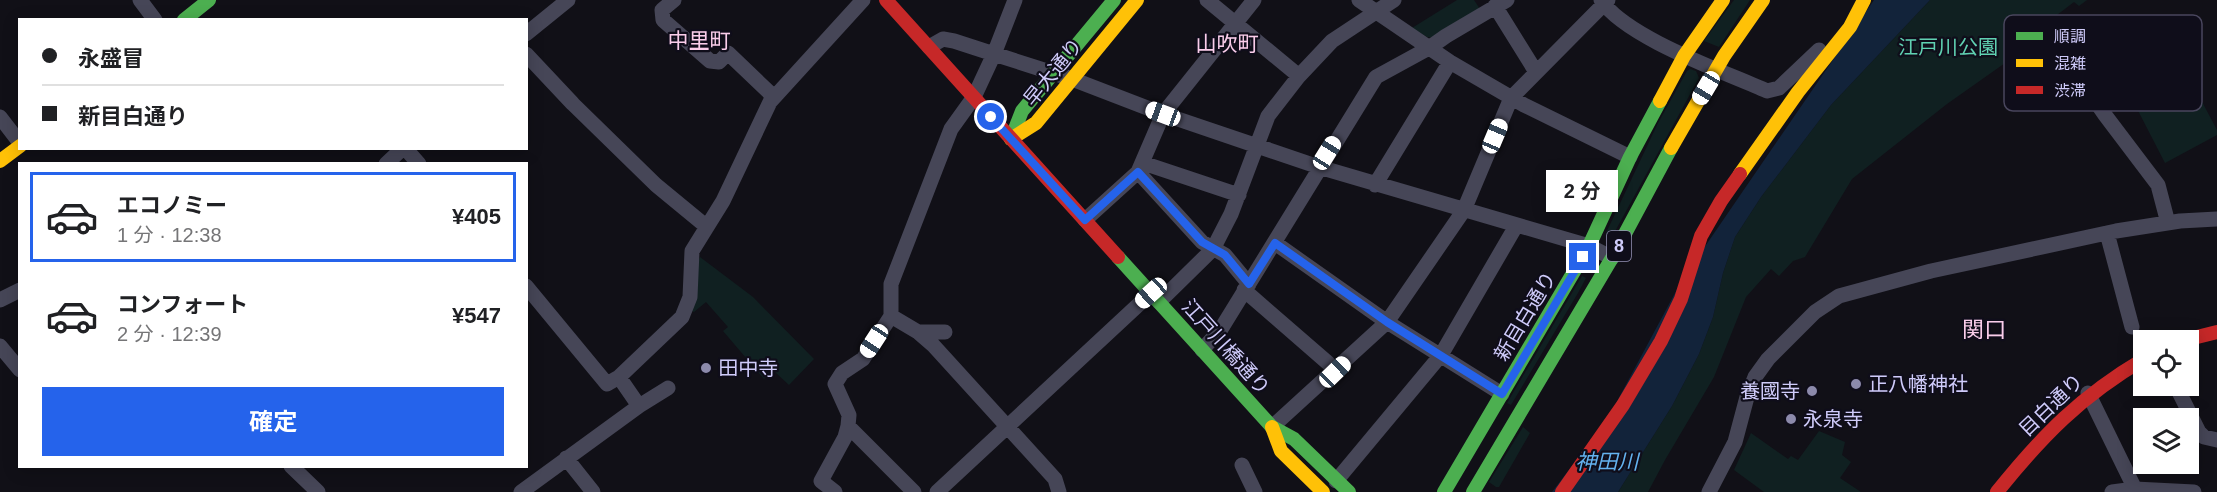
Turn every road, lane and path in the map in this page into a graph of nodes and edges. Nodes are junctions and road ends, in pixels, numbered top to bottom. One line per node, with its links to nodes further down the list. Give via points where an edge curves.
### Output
1 (140, 0): 21 (street)
2 (209, 0): 22 (main road)
3 (568, 0): 24 (street)
4 (674, 0): 36 (street, via 662,10 663,20 710,61 719,62 728,52)
5 (863, 0): 36 (street)
6 (886, 0): 25 (main road, 江戸川橋通り)
7 (1015, 0): 27 (street)
8 (1114, 0): 33 (main road, 早大通り)
9 (1137, 0): 35 (main road, 早大通り)
10 (1207, 0): 23 (street)
11 (1254, 0): 23 (street)
12 (1359, 0): 20 (street)
13 (1394, 0): 20 (street)
14 (1723, 0): 29 (main road, 新目白通り / 8)
15 (1763, 0): 31 (main road, 8)
16 (1854, 0): 31 (street, via 1833,38 1779,88 1767,91)
17 (1864, 0): 111 (main road, via 1844,34 1721,201 1701,236 1661,341 1623,405)
18 (1604, 1): 29 (street, via 1620,20); 32 (street)
19 (1501, 3): 26 (street); 32 (street)
20 (1375, 12): 26 (street); 34 (street, via 1332,41)
21 (154, 18)
22 (186, 18)
23 (1236, 22): 34 (street); 40 (street)
24 (528, 32)
25 (929, 47): 27 (street, via 943,39); 37 (main road, 江戸川橋通り)
26 (1429, 48): 30 (street); 53 (street, via 1376,77)
27 (994, 54): 33 (street); 37 (street)
28 (528, 56): 61 (street, via 656,185)
29 (1684, 57): 31 (street); 48 (main road, 新目白通り / 8)
30 (1450, 62): 38 (street); 54 (street)
31 (1717, 69): 66 (main road, 8)
32 (1536, 72): 38 (street)
33 (1053, 74): 35 (street); 42 (main road, 早大通り, via 1022,111)
34 (1299, 76): 45 (street, via 1268,116)
35 (1072, 79): 40 (street); 42 (main road, 早大通り, via 1035,123)
36 (774, 97): 61 (street)
37 (974, 97): 42 (main road, 江戸川橋通り); 70 (street, via 951,129 891,284)
38 (1511, 98): 48 (street); 56 (street)
39 (2102, 111): 59 (street, via 2158,185)
40 (1163, 114): 45 (street); 52 (street)
41 (0, 117): 43 (street)
42 (1011, 139): 58 (main road, 江戸川橋通り)
43 (18, 141)
44 (18, 146): 49 (main road)
45 (1257, 146): 53 (street); 55 (street)
46 (402, 150): 50 (street)
47 (406, 150): 51 (street)
48 (1630, 157): 64 (main road, 新目白通り / 8)
49 (0, 161)
50 (388, 162)
51 (417, 162)
52 (1141, 167): 55 (street); 58 (street); 65 (street, via 1202,242)
53 (1318, 167): 54 (street); 63 (street)
54 (1375, 185): 56 (street)
55 (1239, 195): 65 (street)
56 (1464, 210): 60 (street); 71 (street)
57 (2217, 219): 59 (street)
58 (1085, 220): 69 (main road, 江戸川橋通り)
59 (2168, 223): 62 (street)
60 (1516, 226): 64 (street); 79 (street)
61 (707, 227): 83 (street, via 692,251 690,297 682,317)
62 (2107, 233): 72 (street); 112 (street, via 1931,271 1839,296 1815,312 1755,377 1735,442)
63 (1275, 243): 67 (street); 71 (street)
64 (1589, 246): 66 (street); 86 (main road, 新目白通り / 8)
65 (1213, 249): 67 (street, via 1225,255); 69 (street)
66 (1612, 258): 110 (main road, 8)
67 (1247, 287): 78 (street, via 1216,336); 82 (street)
68 (528, 288): 83 (street, via 607,384)
69 (1155, 298): 78 (main road, 江戸川橋通り); 91 (street)
70 (891, 316): 73 (street); 89 (street, via 863,359 842,373 835,384 849,415)
71 (1387, 322): 79 (street); 82 (street)
72 (2132, 327)
73 (918, 332): 74 (street); 91 (street)
74 (945, 332)
75 (2217, 332): 76 (main road)
76 (2199, 336)
77 (0, 346): 81 (street)
78 (1202, 350): 90 (main road, 江戸川橋通り)
79 (1441, 355): 86 (street); 96 (street)
80 (2133, 360): 85 (main road, 目白通り)
81 (18, 368)
82 (1335, 372): 90 (street)
83 (619, 377): 88 (street)
84 (668, 388): 88 (street)
85 (2088, 393): 97 (street); 98 (main road, 目白通り, via 2059,418)
86 (1502, 394): 109 (main road, 新目白通り / 8)
87 (2181, 396): 92 (street, via 2199,432)
88 (639, 406): 93 (street)
89 (848, 426): 102 (street, via 821,481); 103 (street)
90 (1272, 427): 96 (main road, 江戸川橋通り, via 1294,440); 107 (main road, 江戸川橋通り, via 1281,451)
91 (1008, 428): 104 (street); 105 (street, via 1055,479)
92 (2217, 441)
93 (566, 458): 100 (street); 101 (street)
94 (1242, 465): 106 (street)
95 (293, 468): 99 (street)
96 (1336, 481): 108 (main road, 江戸川橋通り)
97 (2135, 489): 113 (street); 114 (street)
98 (2004, 490)
99 (317, 491)
100 (521, 492)
101 (592, 492)
102 (835, 492)
103 (914, 492)
104 (937, 492)
105 (1059, 492)
106 (1255, 492)
107 (1323, 492)
108 (1349, 492)
109 (1444, 492)
110 (1473, 492)
111 (1562, 492)
112 (1710, 492)
113 (2112, 492)
114 (2194, 492)

